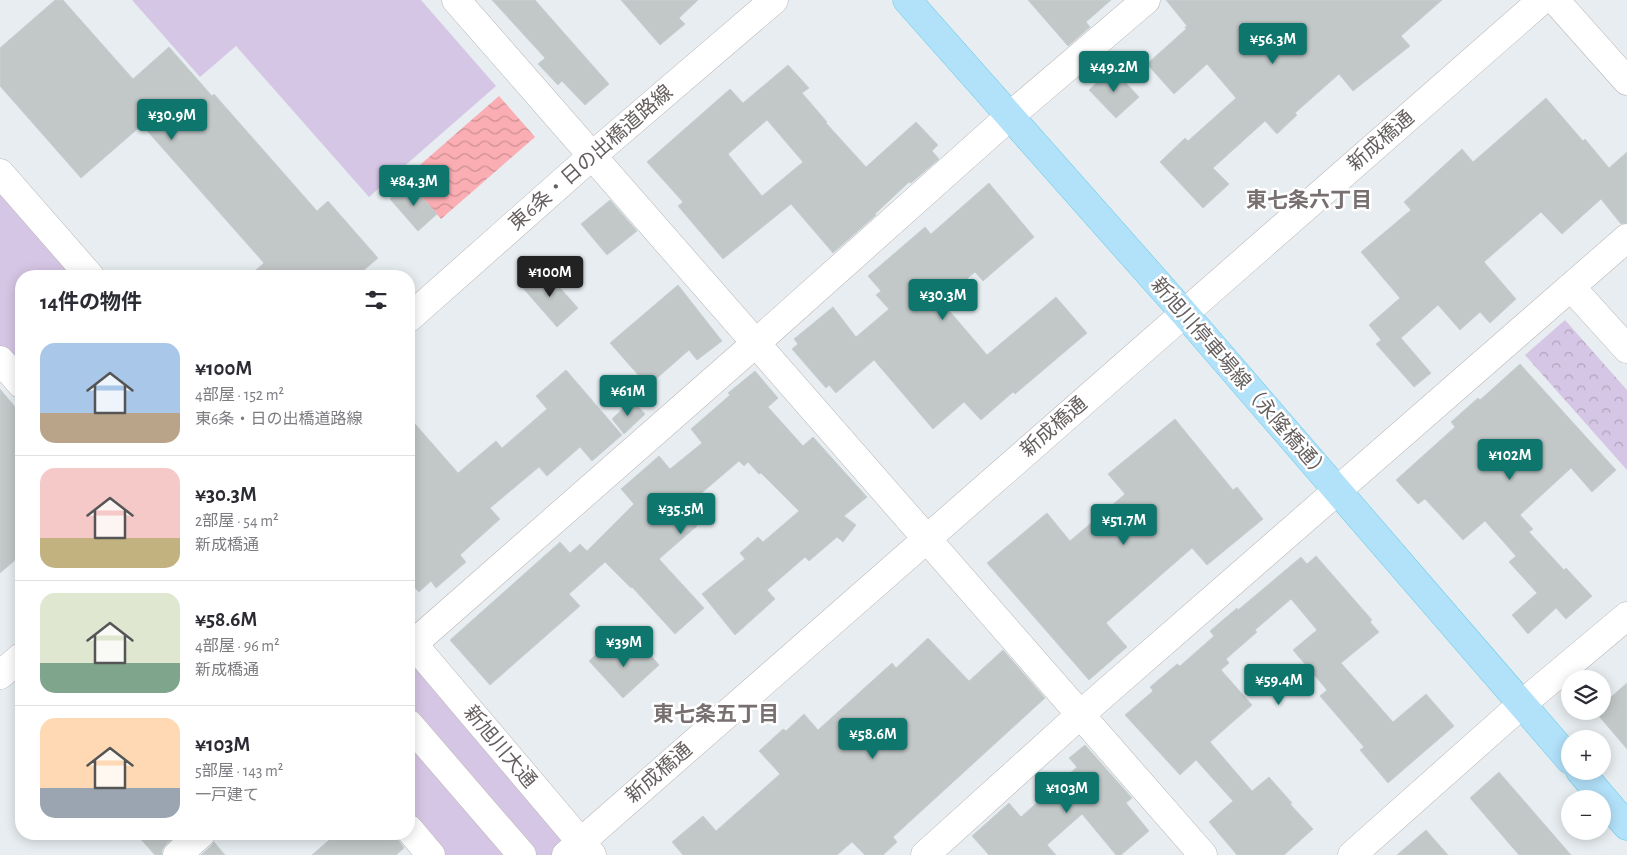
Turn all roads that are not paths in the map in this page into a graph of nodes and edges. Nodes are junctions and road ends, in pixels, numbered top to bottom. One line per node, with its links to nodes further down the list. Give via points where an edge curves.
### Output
1 (456, 0): 9 (street)
2 (774, 0): 9 (street, 東6条・日の出橋道路線)
3 (907, 0): 8 (main road, 新旭川停車場線（永隆橋通）)
4 (1146, 0): 8 (street)
5 (1542, 0): 15 (street, 新成橋通)
6 (1555, 0): 7 (street)
7 (1627, 80)
8 (1010, 116): 15 (main road, 新旭川停車場線（永隆橋通）); 16 (street)
9 (593, 155): 14 (street, 東6条・日の出橋道路線); 16 (street)
10 (0, 172): 12 (street)
11 (1624, 246): 13 (street)
12 (85, 270)
13 (1571, 287): 17 (street); 20 (street)
14 (415, 313)
15 (1184, 313): 20 (main road, 新旭川停車場線（永隆橋通）); 21 (street, 新成橋通)
16 (756, 344): 21 (street); 23 (street)
17 (1627, 349)
18 (0, 360): 19 (street)
19 (15, 377)
20 (1336, 490): 27 (main road, 新旭川停車場線（永隆橋通）); 28 (street)
21 (927, 538): 28 (street); 35 (street, 新成橋通)
22 (1627, 616): 27 (street)
23 (415, 639)
24 (415, 647): 35 (street, 新旭川大通)
25 (15, 662): 26 (street)
26 (0, 675)
27 (1522, 704): 30 (main road, 新旭川停車場線（永隆橋通）); 41 (street)
28 (1081, 714): 39 (street); 40 (street)
29 (415, 731): 38 (street)
30 (1561, 750)
31 (1588, 780): 32 (main road)
32 (1627, 826)
33 (415, 836): 37 (street)
34 (194, 840): 36 (street)
35 (579, 851)
36 (177, 855)
37 (431, 855)
38 (522, 855)
39 (925, 855)
40 (1203, 855)
41 (1352, 855)

